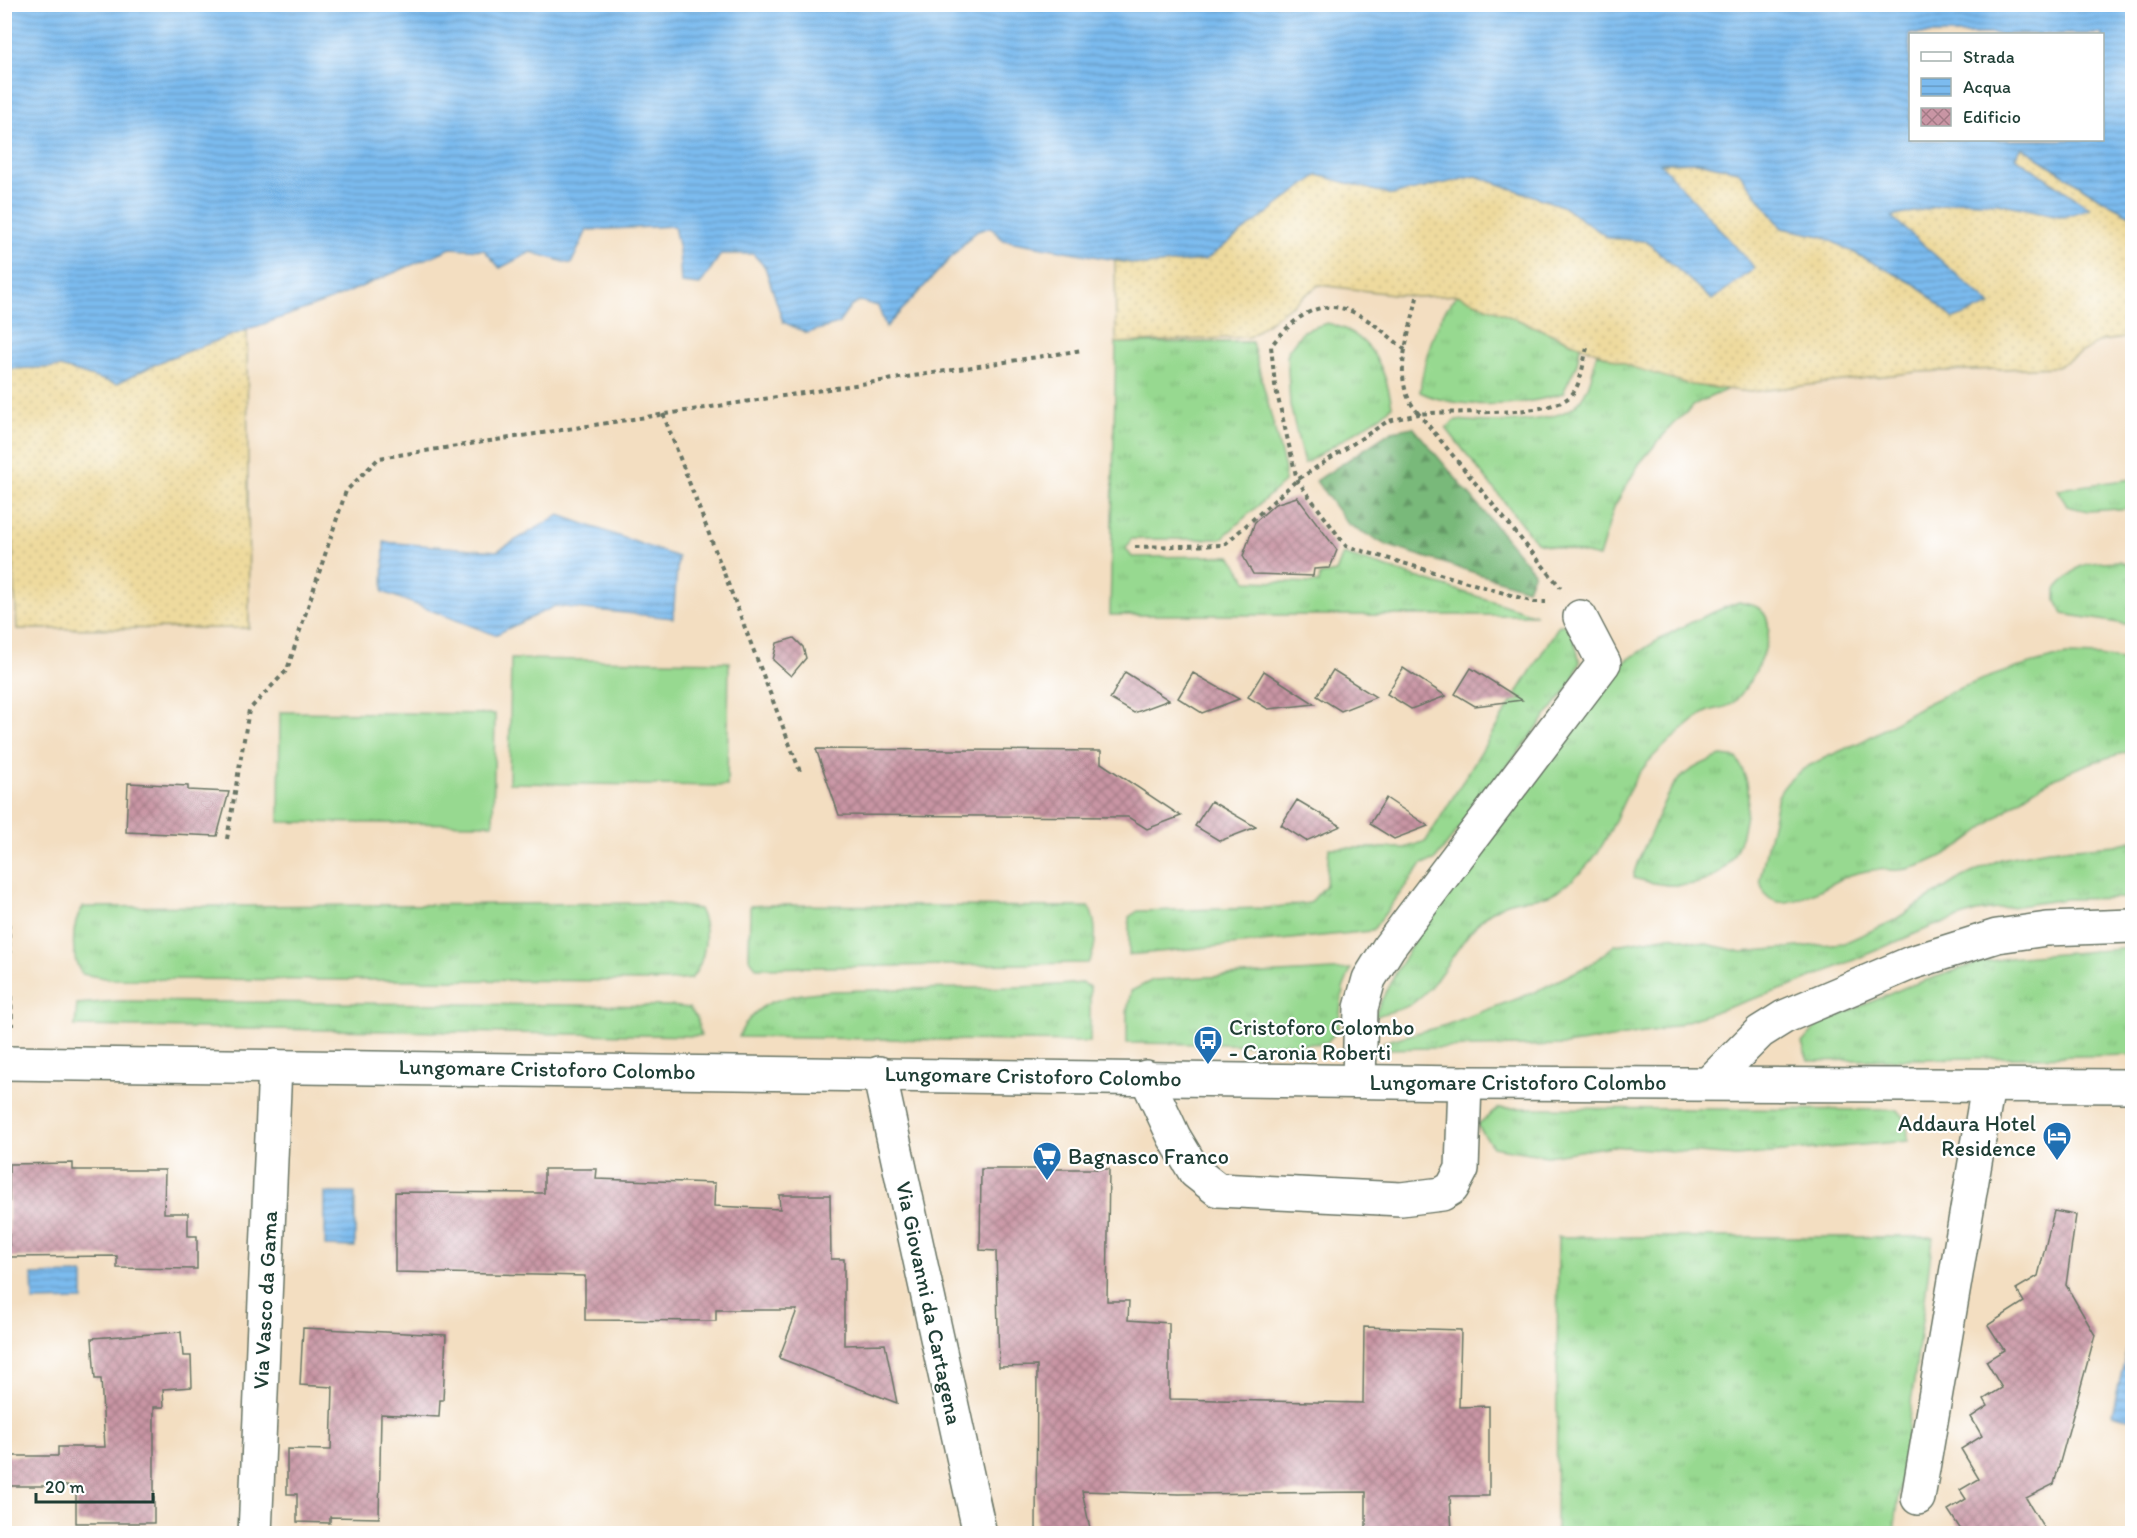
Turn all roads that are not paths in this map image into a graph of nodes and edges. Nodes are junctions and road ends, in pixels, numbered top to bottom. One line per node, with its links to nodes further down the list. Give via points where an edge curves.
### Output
1 (1580, 617): 7 (street, via 1604,663 1368,979 1361,1008)
2 (2133, 926): 9 (street, via 2047,929 1997,936 1911,963 1784,1017 1760,1032)
3 (4, 1063): 4 (street, Lungomare Cristoforo Colombo)
4 (275, 1066): 5 (street, Lungomare Cristoforo Colombo); 13 (street, Via Vasco da Gama)
5 (879, 1073): 6 (street, Lungomare Cristoforo Colombo); 14 (street, Via Giovanni da Cartagena)
6 (1146, 1077): 7 (street, Lungomare Cristoforo Colombo); 8 (street, via 1195,1172 1218,1190 1401,1199 1442,1194 1458,1180 1464,1152)
7 (1359, 1080): 8 (street, Lungomare Cristoforo Colombo)
8 (1465, 1083): 9 (street, Lungomare Cristoforo Colombo)
9 (1709, 1083): 10 (street, Lungomare Cristoforo Colombo)
10 (1988, 1086): 11 (street, Lungomare Cristoforo Colombo); 12 (street)
11 (2133, 1086)
12 (1918, 1498)
13 (255, 1533)
14 (980, 1533)

